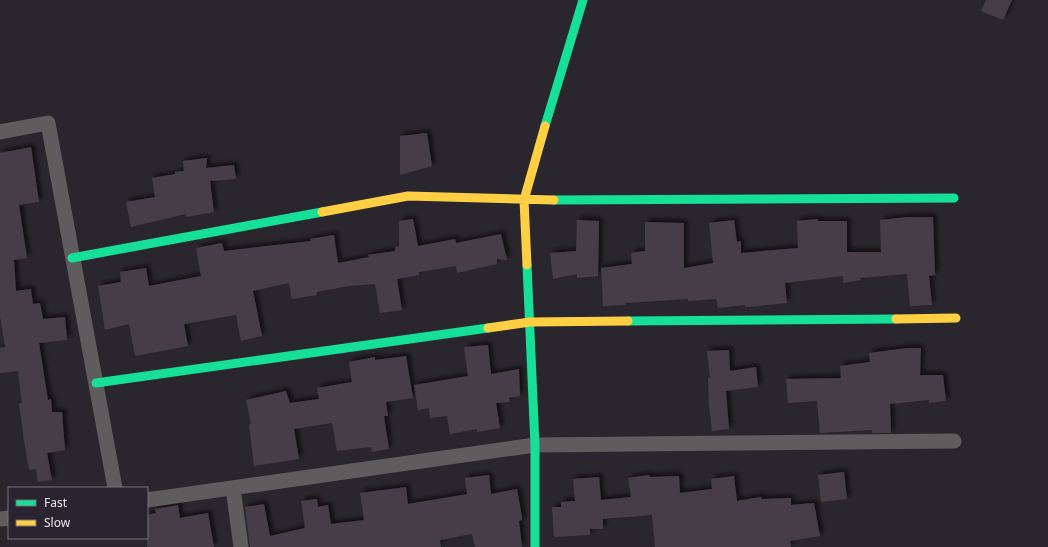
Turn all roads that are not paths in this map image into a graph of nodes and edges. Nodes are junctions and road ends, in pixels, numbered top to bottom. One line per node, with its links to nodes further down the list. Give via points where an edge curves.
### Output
1 (583, 0): 4 (street)
2 (0, 132): 5 (street, via 48,123)
3 (954, 198): 4 (street)
4 (524, 200): 5 (street, via 408,196); 7 (street)
5 (72, 258): 8 (street)
6 (956, 318): 7 (street)
7 (530, 322): 8 (street); 10 (street)
8 (96, 383): 11 (street)
9 (954, 441): 10 (street)
10 (535, 445): 12 (street); 15 (street)
11 (115, 487)
12 (233, 488): 13 (street); 14 (street)
13 (148, 500)
14 (241, 547)
15 (534, 547)

